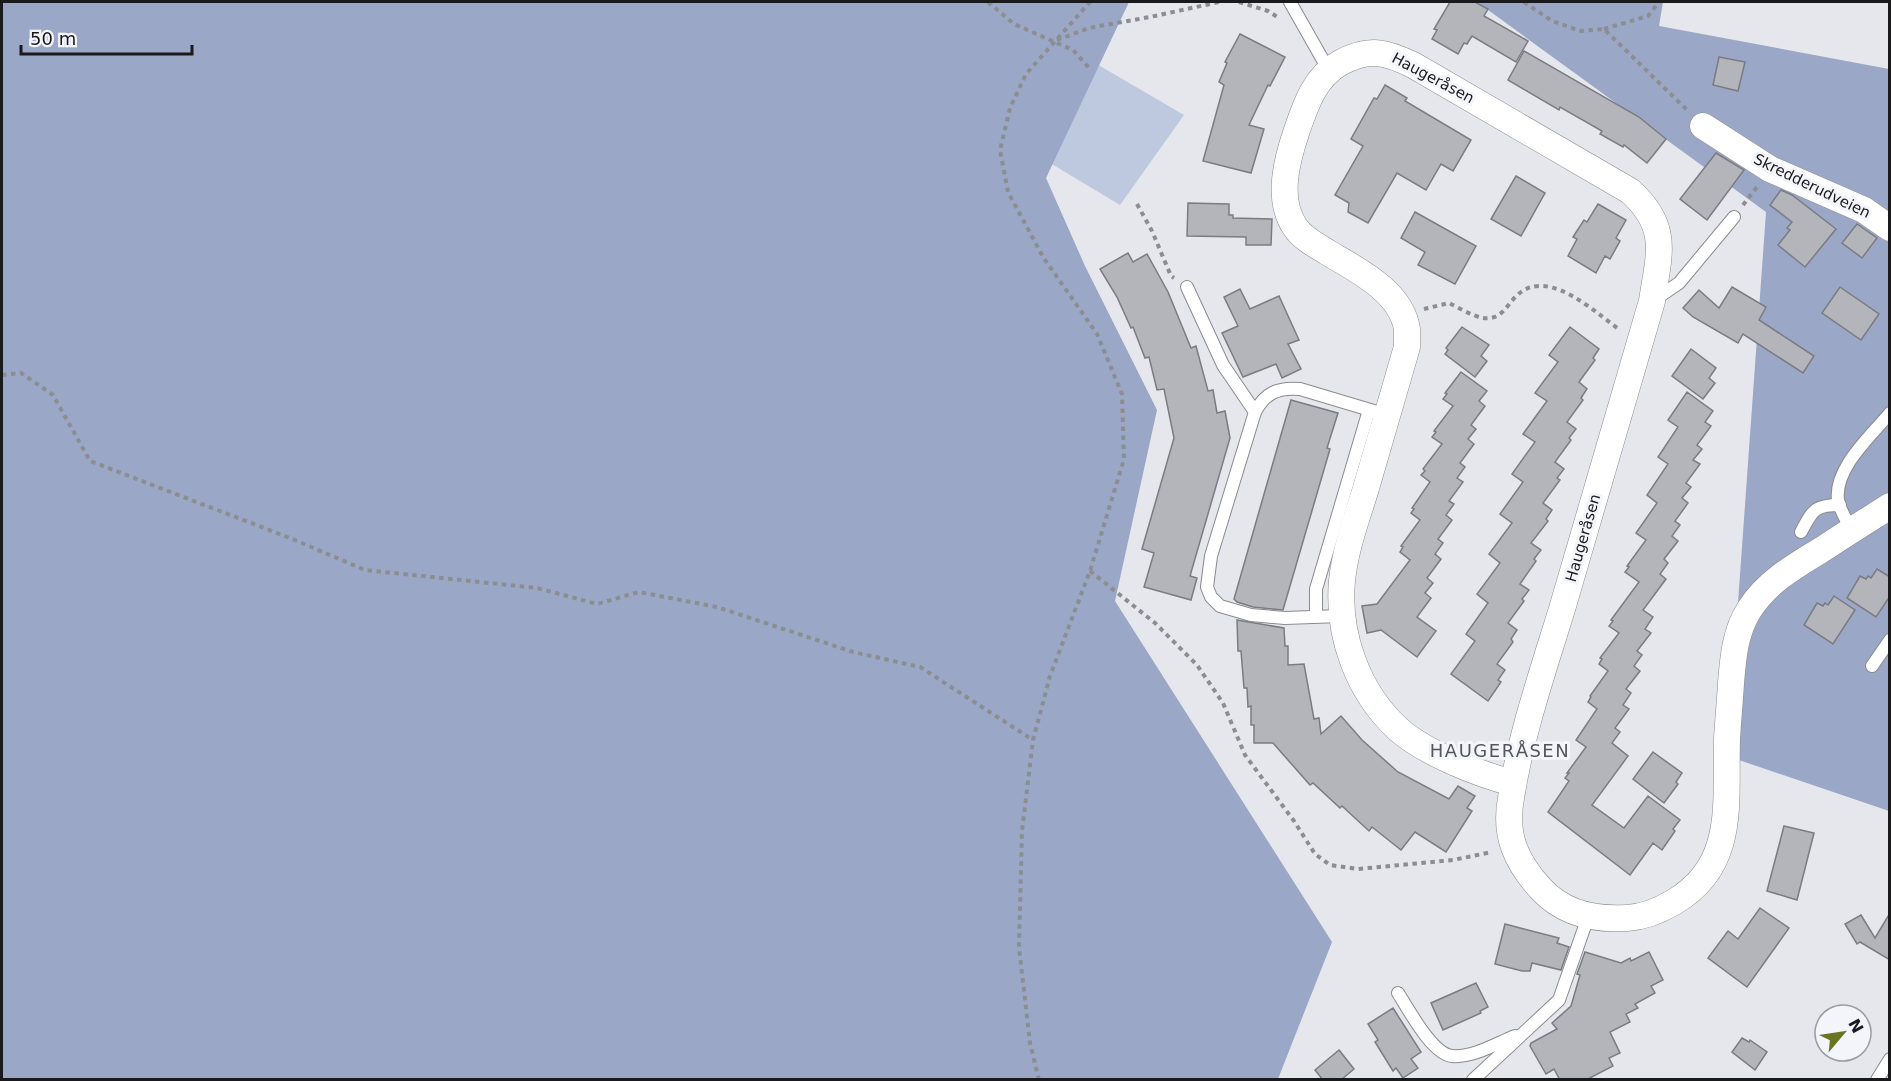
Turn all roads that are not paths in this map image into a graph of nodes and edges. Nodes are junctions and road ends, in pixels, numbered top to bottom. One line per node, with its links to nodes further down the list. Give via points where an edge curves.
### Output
1 (1290, 2): 2 (lane)
2 (1328, 69): 7 (street, Haugeråsen, via 1366,53 1389,54 1630,191 1644,204 1659,233); 9 (street, Haugeråsen, via 1311,93 1290,151 1286,205 1294,226 1308,241 1373,281 1391,297 1402,315 1407,348)
3 (1703, 126): 5 (street, Skredderudveien, via 1770,169 1864,210)
4 (1734, 217): 7 (lane, via 1679,282)
5 (1890, 228)
6 (1188, 287): 8 (lane, via 1223,365)
7 (1652, 302): 18 (street, Haugeråsen)
8 (1255, 412): 9 (lane, via 1269,393 1289,388); 15 (lane, via 1211,556 1207,587 1220,606 1251,615)
9 (1378, 412): 15 (street, Haugeråsen, via 1342,580)
10 (1890, 413): 11 (lane, via 1843,470)
11 (1840, 505): 13 (lane); 14 (lane, via 1816,508)
12 (1890, 506): 13 (street, Haugeråsen)
13 (1852, 530): 19 (street, Haugeråsen, via 1788,570 1764,590 1748,610 1738,633 1727,738 1724,831 1715,860 1703,880 1660,911 1637,918)
14 (1802, 532)
15 (1329, 616): 18 (street, Haugeråsen, via 1365,689 1399,730 1424,747 1489,777)
16 (1890, 640): 17 (lane)
17 (1872, 666)
18 (1513, 783): 19 (street, Haugeråsen, via 1508,814 1513,847 1525,871 1563,906)
19 (1588, 916): 21 (lane, via 1559,1000)
20 (1398, 993): 21 (lane, via 1440,1052 1452,1056 1470,1054)
21 (1522, 1033): 23 (lane)
22 (1890, 1059): 24 (lane)
23 (1473, 1080)
24 (1877, 1080)

